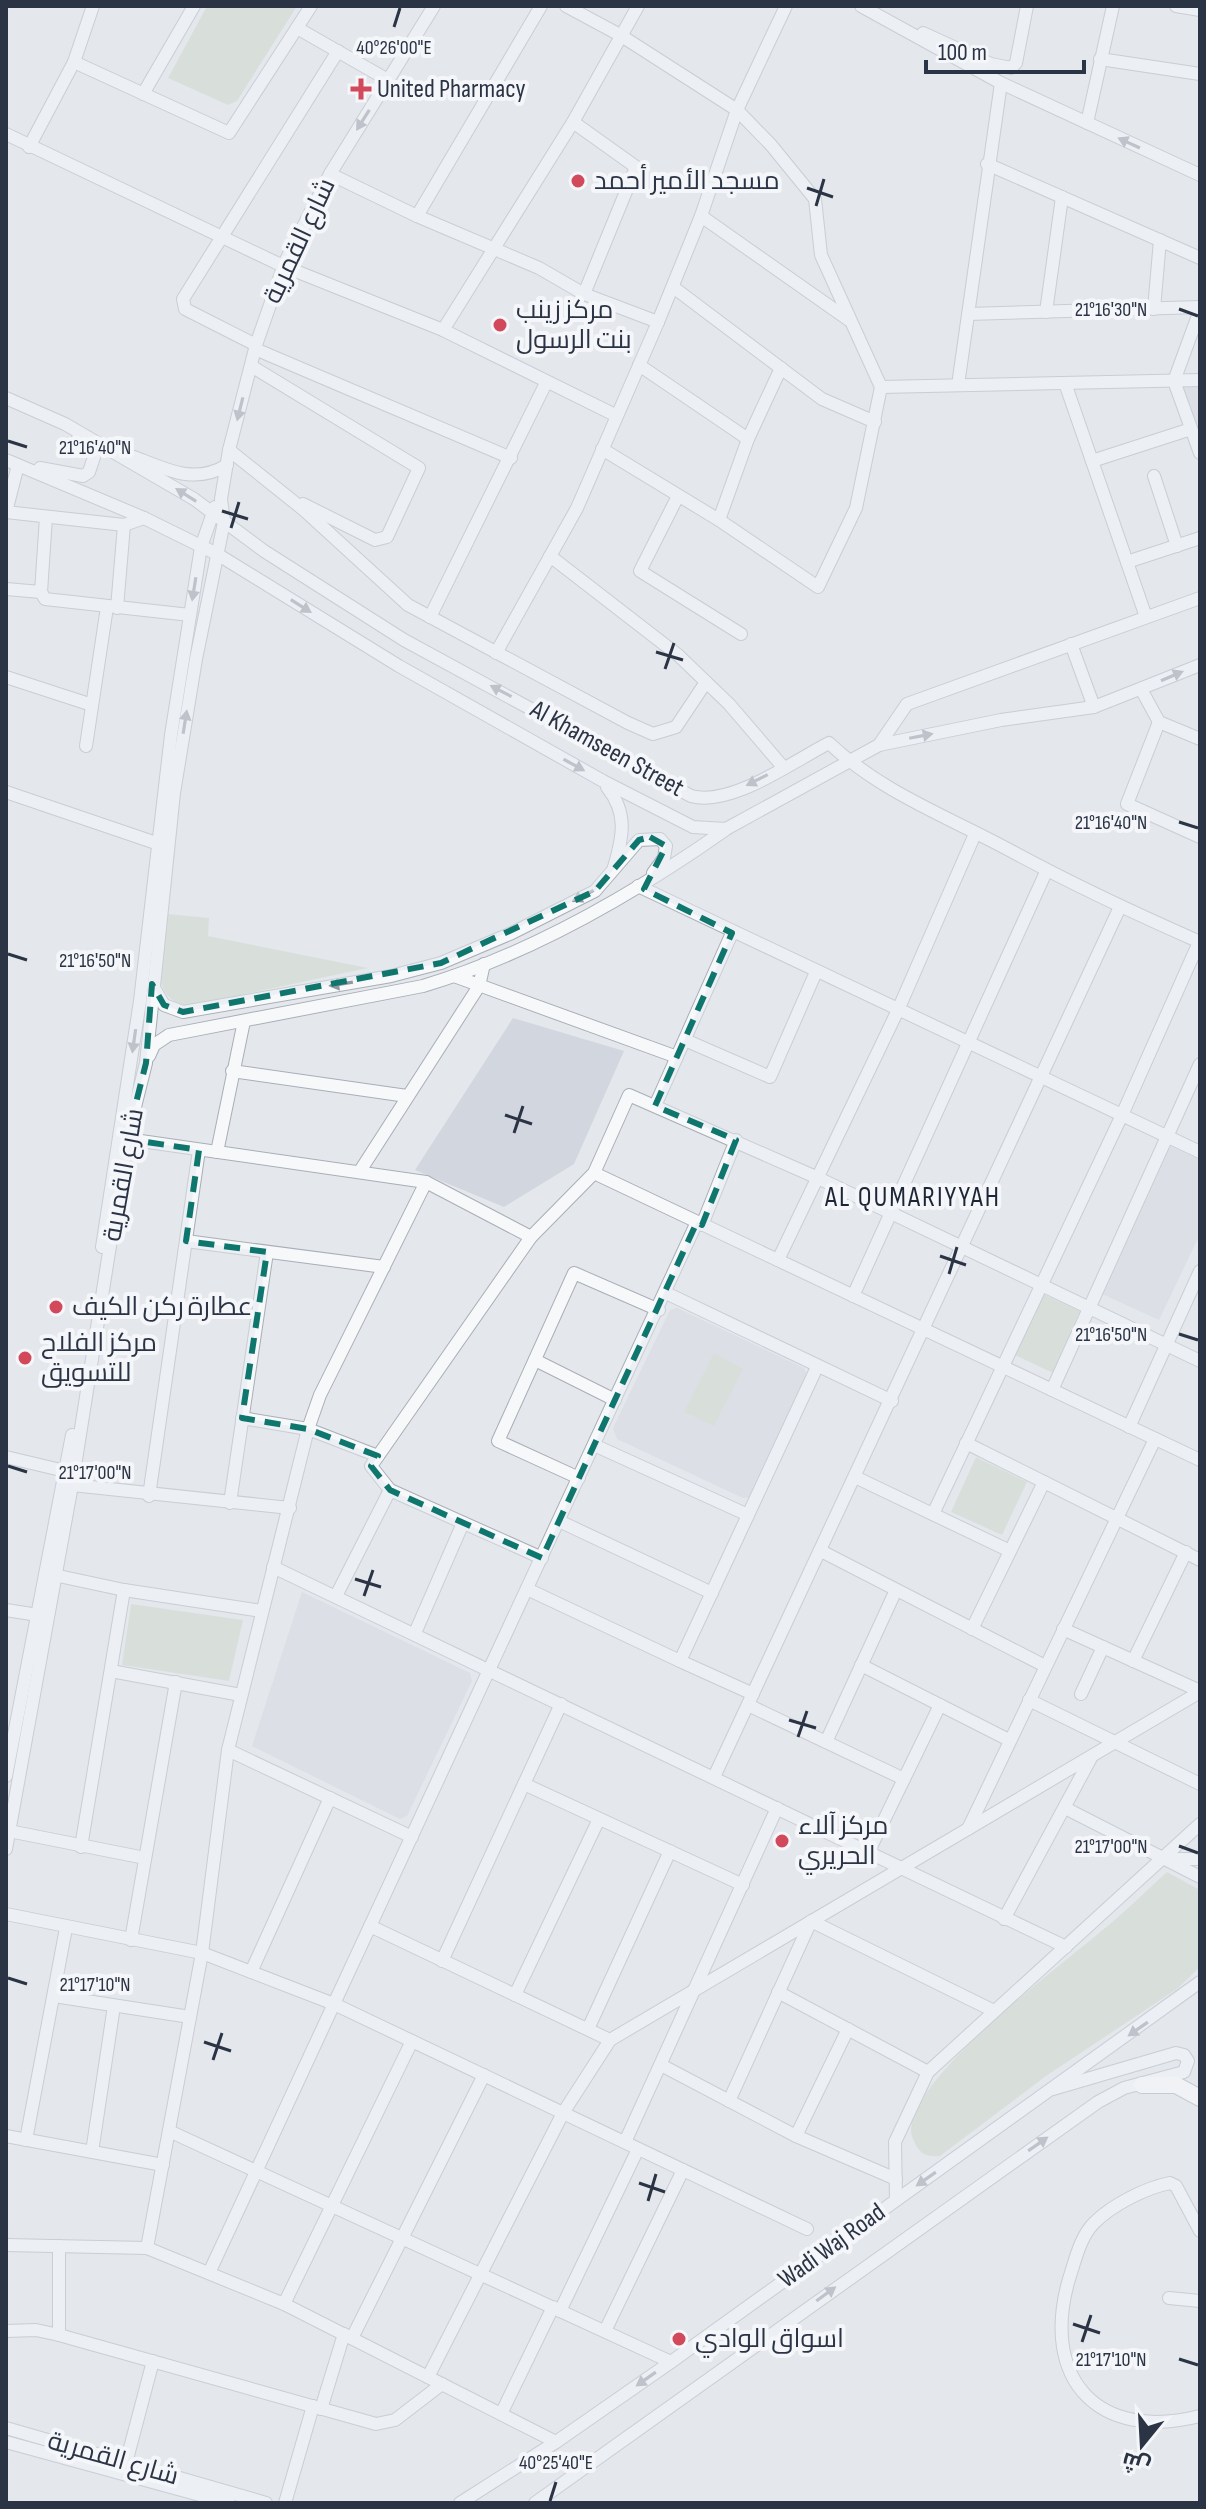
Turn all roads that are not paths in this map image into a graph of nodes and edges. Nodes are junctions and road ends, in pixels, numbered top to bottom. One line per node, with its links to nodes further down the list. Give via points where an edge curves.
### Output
1 (93, 6): 19 (street)
2 (194, 6): 23 (street)
3 (311, 6): 15 (street)
4 (434, 6): 21 (street, شارع القمرية)
5 (541, 6): 33 (street)
6 (566, 6): 16 (street)
7 (638, 6): 16 (street)
8 (786, 6): 24 (street)
9 (861, 6): 14 (street)
10 (1027, 6): 14 (street, via 1011,68)
11 (1113, 6): 18 (street)
12 (1176, 6): 13 (street)
13 (1200, 10)
14 (876, 14): 22 (street)
15 (297, 28): 17 (street); 23 (street, via 229,133)
16 (620, 35): 24 (street); 25 (street)
17 (338, 51): 21 (street); 35 (street)
18 (1100, 59): 20 (street); 26 (street)
19 (74, 62): 23 (street); 28 (street)
20 (1200, 74)
21 (388, 80): 30 (street, شارع القمرية, one-way to 30)
22 (1001, 83): 26 (street); 29 (street)
23 (143, 94)
24 (737, 110): 34 (street); 46 (street, via 815,199 821,255)
25 (573, 122): 37 (street); 41 (street, via 636,167)
26 (1087, 123): 31 (street, one-way to 26)
27 (6, 134): 28 (street)
28 (29, 147): 35 (street)
29 (987, 164): 32 (street); 45 (street)
30 (330, 174): 33 (street); 39 (street, شارع القمرية)
31 (1200, 175)
32 (1062, 197): 36 (street); 44 (street)
33 (417, 216): 37 (street)
34 (701, 216): 40 (street); 46 (street)
35 (224, 239): 39 (street); 49 (street, via 182,305)
36 (1160, 240): 38 (street); 42 (street)
37 (494, 249): 41 (street); 48 (street)
38 (1200, 258)
39 (283, 266): 48 (street); 49 (street, شارع القمرية)
40 (673, 287): 47 (street); 52 (street)
41 (584, 294): 47 (street)
42 (1154, 309): 43 (street); 44 (street)
43 (1200, 309): 54 (street)
44 (1046, 312): 45 (street)
45 (968, 314): 57 (street)
46 (850, 320): 58 (street)
47 (658, 322): 50 (street)
48 (443, 330): 55 (street)
49 (256, 347): 51 (street, شارع القمرية); 69 (street)
50 (639, 365): 61 (street); 64 (street)
51 (251, 366): 67 (street, شارع القمرية, one-way to 67); 74 (street, via 419,468 383,539 375,540)
52 (781, 368): 62 (street, via 822,399); 64 (street)
53 (1200, 380): 54 (street)
54 (1174, 381): 56 (street); 63 (street)
55 (546, 383): 61 (street); 69 (street)
56 (1065, 383): 57 (street); 71 (street)
57 (958, 385): 58 (street)
58 (881, 387): 62 (street)
59 (6, 398): 60 (street, Al Khamseen Street)
60 (27, 407): 65 (street, Al Khamseen Street); 70 (street, via 87,444 93,463 83,476 74,476)
61 (615, 415): 66 (street)
62 (875, 422): 81 (street, via 856,508 818,587)
63 (1191, 429): 68 (street); 71 (street)
64 (748, 439): 81 (street)
65 (98, 443): 72 (street, via 183,475 200,477); 78 (street, Al Khamseen Street, one-way to 65)
66 (602, 449): 75 (street); 88 (street)
67 (229, 450): 72 (street, شارع القمرية); 74 (street)
68 (1200, 453)
69 (511, 458): 95 (street)
70 (10, 461): 77 (street); 80 (street, Al Khamseen Street)
71 (1092, 461): 89 (street)
72 (227, 465): 76 (street, شارع القمرية)
73 (1154, 476): 85 (street)
74 (286, 495): 95 (street, via 380,583)
75 (678, 496): 81 (street); 97 (street, via 640,571)
76 (221, 499): 78 (street, شارع القمرية); 82 (street, شارع القمرية)
77 (6, 512): 79 (street)
78 (211, 513): 82 (street, Al Khamseen Street); 86 (street, شارع القمرية)
79 (46, 517): 83 (street); 91 (street)
80 (144, 518): 83 (street); 86 (street, Al Khamseen Street)
81 (719, 520)
82 (224, 522): 87 (street, شارع القمرية); 111 (street, Al Khamseen Street, one-way to 82, via 713,800 691,796 404,640)
83 (124, 525): 93 (street)
84 (1200, 538): 85 (street)
85 (1177, 546): 89 (street)
86 (201, 547): 87 (street, Al Khamseen Street); 94 (street, شارع القمرية, one-way to 94)
87 (217, 554): 112 (street, Al Khamseen Street, one-way to 112, via 399,666); 127 (street, شارع القمرية, one-way to 87, via 174,793)
88 (550, 556): 99 (street); 102 (street)
89 (1127, 562): 96 (street)
90 (6, 589): 91 (street)
91 (41, 592): 93 (street, via 54,603)
92 (1200, 598): 96 (street)
93 (112, 608): 94 (street); 104 (street)
94 (190, 615): 117 (street, شارع القمرية)
95 (430, 617): 99 (street)
96 (1146, 617): 98 (street)
97 (741, 634)
98 (1071, 644): 105 (street); 108 (street, via 907,704)
99 (496, 653): 102 (street, via 653,734 676,727)
100 (1200, 665): 103 (street, one-way to 100)
101 (6, 677): 104 (street)
102 (706, 682): 111 (street)
103 (1141, 689): 105 (street); 106 (street)
104 (92, 705): 109 (street)
105 (1094, 707): 108 (street, one-way to 105)
106 (1159, 722): 107 (street); 116 (street, via 1127,804)
107 (1200, 739)
108 (879, 745): 110 (street)
109 (86, 746)
110 (847, 761): 111 (street, Al Khamseen Street, via 829,743); 114 (street); 115 (street, via 905,799)
111 (783, 767)
112 (603, 781): 114 (street, Al Khamseen Street, via 678,822); 119 (street, via 618,800 623,818)
113 (6, 792): 117 (street)
114 (726, 829): 120 (street)
115 (975, 834): 118 (street); 129 (street)
116 (1200, 837)
117 (156, 843): 183 (street, شارع القمرية, one-way to 183, via 135,1030)
118 (1046, 872): 121 (street); 132 (street)
119 (612, 875): 120 (street, via 639,840 660,839 666,846 664,858); 127 (street, one-way to 127, via 595,891 512,933 441,963 391,976 183,1012 164,1005)
120 (638, 886): 122 (street); 124 (street)
121 (1120, 907): 123 (street); 137 (street)
122 (732, 933): 125 (street); 131 (street)
123 (1200, 941): 140 (street)
124 (484, 964): 126 (street); 128 (street)
125 (816, 972): 129 (street); 131 (street, via 770,1077)
126 (454, 976): 128 (street); 130 (street)
127 (152, 984): 134 (street, شارع القمرية)
128 (479, 986): 133 (street); 138 (street)
129 (898, 1010): 132 (street); 149 (street)
130 (244, 1021): 134 (street, via 169,1035 154,1045); 136 (street)
131 (685, 1040): 133 (street)
132 (970, 1044): 137 (street); 151 (street)
133 (677, 1057): 139 (street)
134 (146, 1063): 142 (street, شارع القمرية)
135 (1200, 1064): 141 (street)
136 (232, 1071): 138 (street); 145 (street)
137 (1043, 1078): 140 (street); 155 (street)
138 (407, 1096): 147 (street)
139 (655, 1106): 143 (street); 148 (street, via 629,1095)
140 (1122, 1115): 141 (street); 160 (street)
141 (1168, 1137): 146 (street); 163 (street)
142 (127, 1139): 144 (street); 187 (street, شارع القمرية)
143 (736, 1140): 149 (street); 152 (street)
144 (199, 1150): 145 (street); 154 (street)
145 (217, 1152): 147 (street)
146 (1200, 1152)
147 (360, 1171): 150 (street)
148 (594, 1173): 152 (street); 153 (street)
149 (818, 1178): 151 (street); 157 (street)
150 (426, 1182): 153 (street); 158 (street)
151 (892, 1213): 155 (street); 162 (street)
152 (700, 1224): 157 (street); 161 (street)
153 (531, 1237): 180 (street)
154 (186, 1241): 156 (street); 189 (street)
155 (963, 1247): 160 (street); 165 (street)
156 (267, 1252): 158 (street); 174 (street)
157 (778, 1260): 162 (street)
158 (384, 1267): 176 (street)
159 (1200, 1271): 166 (street)
160 (1042, 1285): 163 (street); 169 (street)
161 (666, 1293): 164 (street); 170 (street)
162 (853, 1296): 165 (street)
163 (1090, 1308): 166 (street); 171 (street)
164 (659, 1310): 167 (street, via 574,1273); 172 (street)
165 (925, 1330): 169 (street); 173 (street)
166 (1167, 1345): 168 (street); 175 (street)
167 (535, 1360): 172 (street); 185 (street, via 498,1441)
168 (1200, 1361)
169 (1001, 1366): 171 (street); 178 (street)
170 (817, 1367): 173 (street); 193 (street)
171 (1052, 1390): 175 (street)
172 (615, 1400): 179 (street)
173 (892, 1401): 184 (street)
174 (242, 1418): 176 (street); 190 (street)
175 (1129, 1427): 177 (street)
176 (308, 1429): 180 (street); 191 (street)
177 (1155, 1439): 182 (street); 194 (street)
178 (966, 1443): 186 (street); 192 (street)
179 (594, 1445): 185 (street); 193 (street)
180 (378, 1456): 188 (street, via 371,1466)
181 (6, 1457): 183 (street)
182 (1200, 1460)
183 (65, 1471): 211 (street, شارع القمرية)
184 (855, 1477): 192 (street); 197 (street)
185 (579, 1478): 195 (street)
186 (1044, 1482): 194 (street); 198 (street)
187 (72, 1485): 189 (street); 203 (street, شارع القمرية)
188 (390, 1490): 196 (street); 208 (street)
189 (149, 1496): 190 (street)
190 (230, 1503): 191 (street)
191 (290, 1508): 202 (street)
192 (933, 1514): 198 (street)
193 (748, 1515): 207 (street)
194 (1116, 1518): 199 (street); 213 (street)
195 (559, 1521): 200 (street); 207 (street)
196 (463, 1523): 200 (street); 214 (street)
197 (821, 1551): 206 (street); 226 (street)
198 (1010, 1551): 212 (street)
199 (1186, 1552): 201 (street); 217 (street)
200 (542, 1558): 204 (street)
201 (1200, 1560)
202 (273, 1567): 208 (street); 210 (street)
203 (54, 1575): 205 (street); 247 (street, شارع القمرية)
204 (527, 1589): 216 (street); 220 (street)
205 (124, 1590): 210 (street); 221 (street)
206 (896, 1590): 212 (street); 218 (street)
207 (712, 1593): 216 (street)
208 (336, 1596): 214 (street)
209 (6, 1610): 211 (street)
210 (262, 1611): 225 (street)
211 (38, 1615): 230 (street, شارع القمرية)
212 (972, 1629): 219 (street)
213 (1063, 1629): 215 (street); 219 (street)
214 (415, 1633): 220 (street)
215 (1103, 1647): 217 (street); 224 (street)
216 (680, 1661): 226 (street)
217 (1133, 1661): 223 (street)
218 (861, 1665): 229 (street); 232 (street)
219 (1045, 1666): 227 (street)
220 (490, 1670): 228 (street); 248 (street)
221 (111, 1671): 222 (street); 249 (street)
222 (176, 1682): 225 (street); 253 (street)
223 (1200, 1692): 233 (street)
224 (1081, 1694)
225 (241, 1695): 234 (street)
226 (751, 1699): 232 (street); 237 (street)
227 (1029, 1700): 231 (street); 233 (street)
228 (561, 1704): 237 (street); 239 (street)
229 (940, 1705): 231 (street); 238 (street)
230 (12, 1713): 236 (street, شارع القمرية)
231 (1009, 1740): 246 (street)
232 (826, 1742): 238 (street)
233 (1116, 1742): 235 (street); 240 (street)
234 (228, 1750): 241 (street); 266 (street)
235 (1092, 1756): 243 (street); 246 (street)
236 (6, 1776)
237 (714, 1777): 242 (street)
238 (904, 1779): 252 (street)
239 (524, 1784): 244 (street); 267 (street)
240 (1200, 1784)
241 (330, 1798): 248 (street); 268 (street)
242 (777, 1808): 252 (street); 258 (street)
243 (1065, 1808): 254 (street); 260 (street)
244 (599, 1819): 251 (street); 272 (street)
245 (1200, 1824): 254 (street)
246 (968, 1829): 256 (street)
247 (9, 1831): 249 (street); 250 (street, شارع القمرية)
248 (412, 1837): 262 (street)
249 (81, 1847): 253 (street)
250 (6, 1849)
251 (670, 1851): 258 (street); 278 (street)
252 (868, 1853): 256 (street)
253 (145, 1858): 264 (street)
254 (1164, 1859): 255 (street); 257 (street); 265 (street)
255 (1200, 1859)
256 (900, 1869): 260 (street); 261 (street)
257 (1200, 1877)
258 (743, 1885): 270 (street)
259 (6, 1914): 263 (street)
260 (1004, 1919): 265 (street)
261 (811, 1921): 270 (street); 271 (street); 276 (street)
262 (370, 1926): 267 (street); 274 (street)
263 (66, 1928): 264 (street); 273 (street)
264 (131, 1940): 266 (street)
265 (1066, 1947): 276 (street)
266 (202, 1953): 268 (street); 277 (street)
267 (442, 1961): 272 (street)
268 (251, 1972): 274 (street)
269 (1200, 1982): 286 (street, Wadi Waj Road, one-way to 286)
270 (697, 1990): 280 (street); 282 (street)
271 (778, 1992): 279 (street); 288 (street)
272 (515, 1995): 278 (street)
273 (54, 1996): 275 (street); 293 (street)
274 (334, 2004): 281 (street); 299 (street)
275 (114, 2006): 277 (street); 296 (street)
276 (994, 2011): 283 (street)
277 (190, 2017): 290 (street)
278 (588, 2029): 280 (street)
279 (848, 2029): 283 (street); 292 (street)
280 (610, 2040): 289 (street)
281 (412, 2041): 284 (street); 302 (street)
282 (661, 2065): 288 (street); 294 (street)
283 (928, 2072): 300 (street, via 895,2142)
284 (484, 2075): 289 (street); 305 (street)
285 (1142, 2085): 286 (street, Wadi Waj Road, via 1184,2072 1187,2058 1176,2053); 287 (main road, via 1176,2085); 334 (street, Wadi Waj Road, one-way to 285, via 1065,2124 1124,2088)
286 (1053, 2089): 301 (street, Wadi Waj Road, one-way to 301)
287 (1200, 2098)
288 (729, 2101): 292 (street)
289 (563, 2113): 294 (street); 310 (street)
290 (169, 2131): 297 (street); 299 (street)
291 (6, 2136): 293 (street)
292 (796, 2136): 300 (street)
293 (26, 2140): 296 (street)
294 (625, 2142): 295 (street)
295 (638, 2149): 298 (street); 314 (street)
296 (92, 2152): 297 (street)
297 (163, 2165): 308 (street)
298 (683, 2170): 303 (street); 316 (street)
299 (256, 2171): 302 (street); 309 (street)
300 (896, 2179): 301 (street)
301 (896, 2200): 320 (street, Wadi Waj Road)
302 (332, 2205): 305 (street); 313 (street)
303 (807, 2229)
304 (1200, 2231): 325 (street, via 1170,2183 1116,2206 1092,2225 1077,2252 1061,2333 1067,2365 1091,2403 1118,2419 1145,2424)
305 (402, 2238): 310 (street); 318 (street)
306 (6, 2245): 307 (street)
307 (59, 2246): 308 (street); 317 (street)
308 (147, 2248): 309 (street)
309 (209, 2273): 313 (street)
310 (481, 2274): 314 (street); 321 (street)
311 (1169, 2298): 312 (street)
312 (1200, 2301)
313 (284, 2304): 318 (street)
314 (557, 2309): 316 (street); 324 (street)
315 (6, 2331): 317 (street)
316 (605, 2331): 320 (street)
317 (59, 2335): 319 (street)
318 (348, 2336): 321 (street); 323 (street)
319 (153, 2361): 323 (street); 329 (street)
320 (671, 2362): 328 (street, Wadi Waj Road, one-way to 328)
321 (428, 2377): 322 (street)
322 (442, 2384): 323 (street, via 386,2423); 324 (street)
323 (317, 2408): 332 (street)
324 (501, 2414): 328 (street)
325 (1200, 2416)
326 (6, 2428): 329 (street, شارع القمرية)
327 (6, 2442): 330 (street)
328 (556, 2442): 333 (street, Wadi Waj Road)
329 (126, 2463): 331 (street, شارع القمرية)
330 (229, 2503)
331 (266, 2503)
332 (285, 2503)
333 (460, 2503)
334 (535, 2503)

